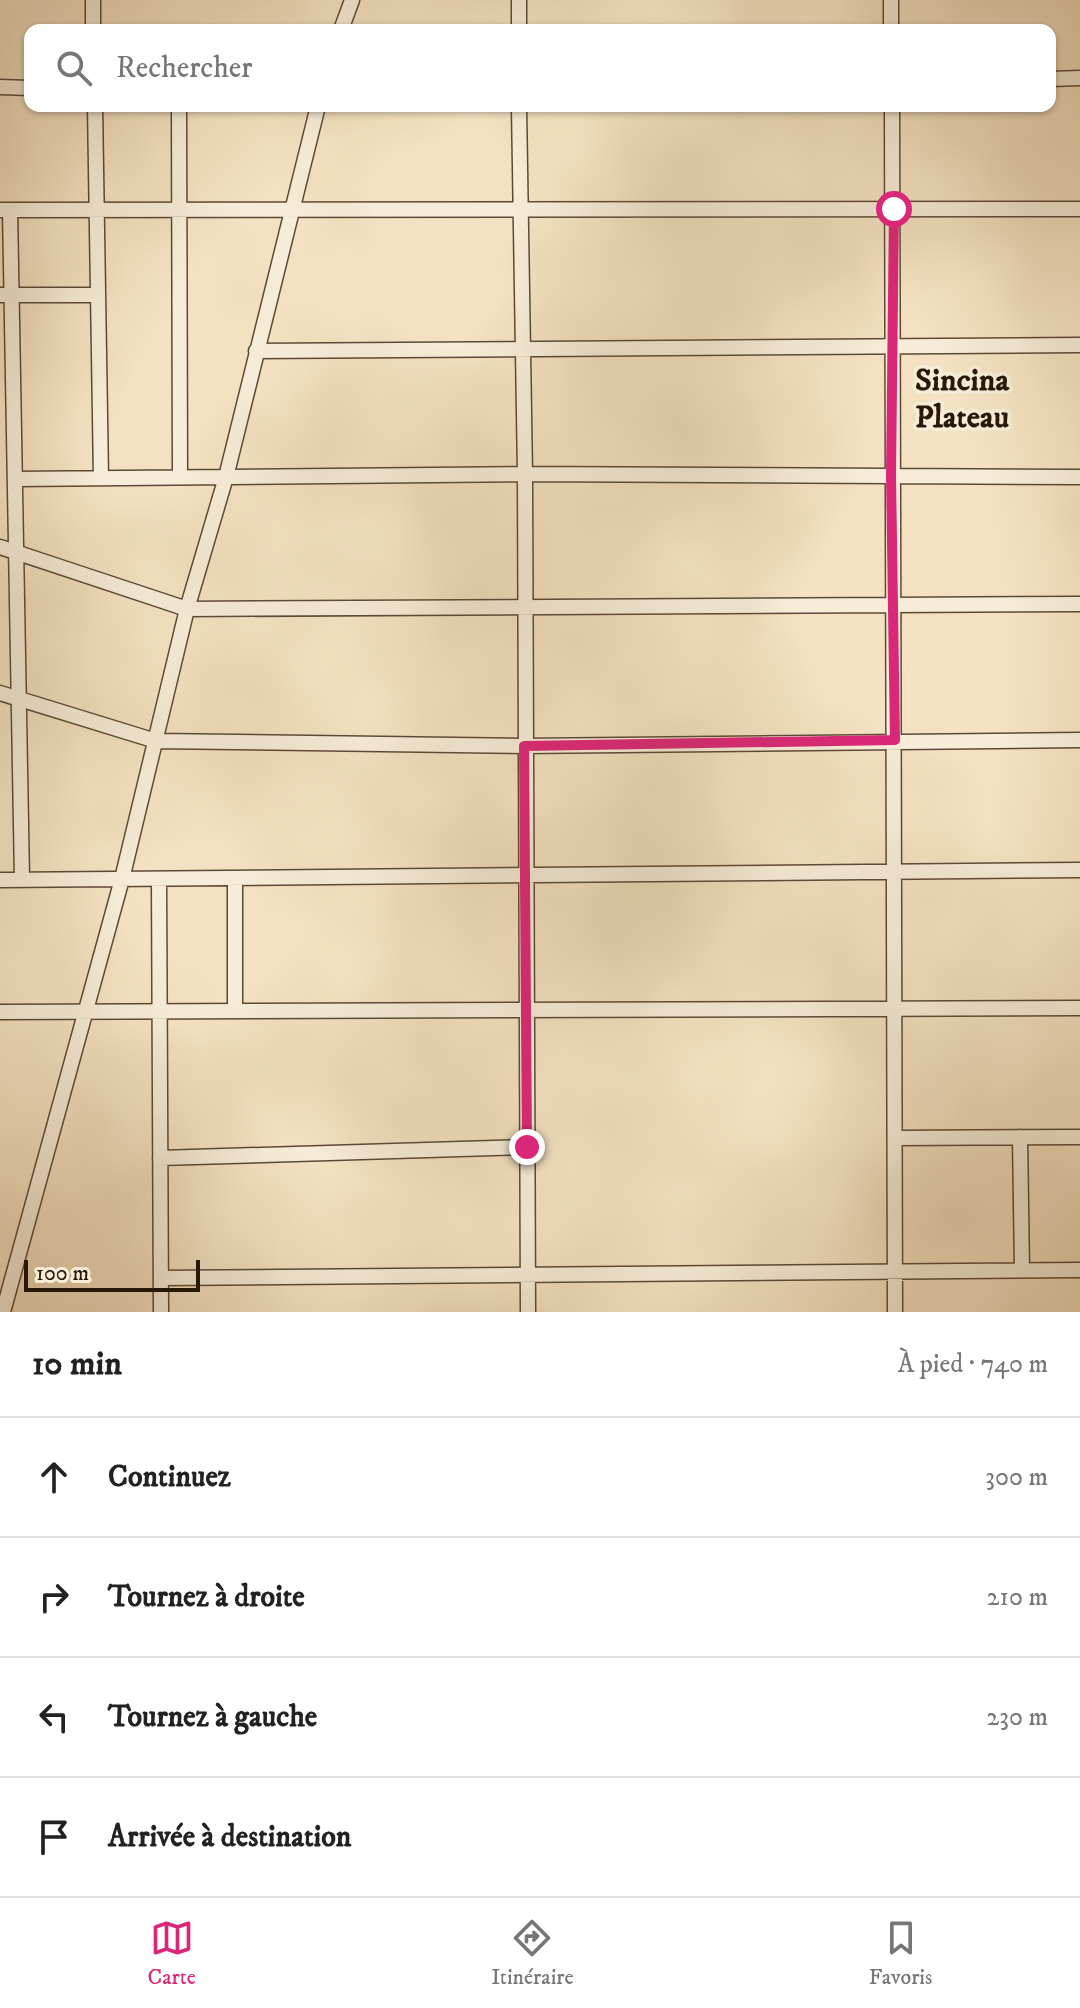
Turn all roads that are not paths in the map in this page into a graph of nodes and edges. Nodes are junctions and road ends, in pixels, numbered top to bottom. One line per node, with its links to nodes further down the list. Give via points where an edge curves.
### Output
1 (93, 0): 5 (street)
2 (352, 0): 6 (street)
3 (519, 0): 7 (street)
4 (891, 0): 8 (street)
5 (93, 24)
6 (343, 24)
7 (519, 24)
8 (891, 24)
9 (1080, 78): 10 (street)
10 (1056, 79)
11 (0, 87): 12 (street)
12 (24, 88)
13 (95, 112): 22 (street)
14 (179, 112): 23 (street)
15 (316, 112): 24 (street)
16 (519, 112): 18 (street)
17 (892, 112): 19 (street)
18 (520, 209): 19 (street); 24 (street); 29 (street)
19 (894, 209): 20 (street); 28 (street)
20 (1080, 209)
21 (5, 210): 22 (street); 25 (street)
22 (96, 210): 23 (street); 26 (street)
23 (179, 210): 24 (street); 33 (street)
24 (290, 210): 30 (street)
25 (6, 295): 26 (street); 37 (street)
26 (98, 295): 36 (street)
27 (1080, 345): 28 (street)
28 (893, 346): 29 (street); 32 (street)
29 (521, 349): 30 (street); 31 (street)
30 (256, 351): 34 (street)
31 (525, 474): 32 (street); 34 (street); 43 (street)
32 (891, 475): 35 (street); 41 (street)
33 (180, 477): 34 (street); 36 (street)
34 (226, 477): 42 (street)
35 (1080, 477)
36 (101, 478): 37 (street)
37 (15, 479): 39 (street)
38 (0, 547): 39 (street)
39 (16, 552): 42 (street); 45 (street)
40 (1080, 604): 41 (street)
41 (894, 606): 43 (street); 46 (street)
42 (187, 609): 43 (street); 48 (street)
43 (523, 609): 49 (street)
44 (0, 693): 45 (street)
45 (20, 697): 48 (street); 57 (street)
46 (895, 740): 47 (street); 49 (street); 51 (street)
47 (1080, 740)
48 (156, 741): 49 (street); 54 (street)
49 (524, 746): 52 (street)
50 (1080, 870): 51 (street)
51 (896, 872): 52 (street); 58 (street)
52 (525, 875): 53 (street); 60 (street)
53 (235, 878): 55 (street); 63 (street)
54 (122, 879): 55 (street); 57 (street); 61 (street)
55 (159, 879): 62 (street)
56 (0, 880): 57 (street)
57 (22, 880)
58 (897, 1008): 59 (street); 60 (street); 67 (street)
59 (1080, 1008)
60 (526, 1010): 63 (street); 68 (street)
61 (84, 1011): 62 (street); 64 (street); 75 (street)
62 (160, 1011): 63 (street); 69 (street)
63 (235, 1011)
64 (0, 1012)
65 (1020, 1137): 66 (street); 67 (street); 70 (street)
66 (1080, 1137)
67 (897, 1138): 72 (street)
68 (527, 1147): 69 (street); 73 (street)
69 (160, 1158): 74 (street)
70 (1022, 1270): 71 (street); 72 (street)
71 (1080, 1270)
72 (897, 1271): 73 (street); 78 (street)
73 (528, 1275): 74 (street); 77 (street)
74 (161, 1278): 76 (street)
75 (3, 1312)
76 (161, 1312)
77 (528, 1312)
78 (895, 1312)

